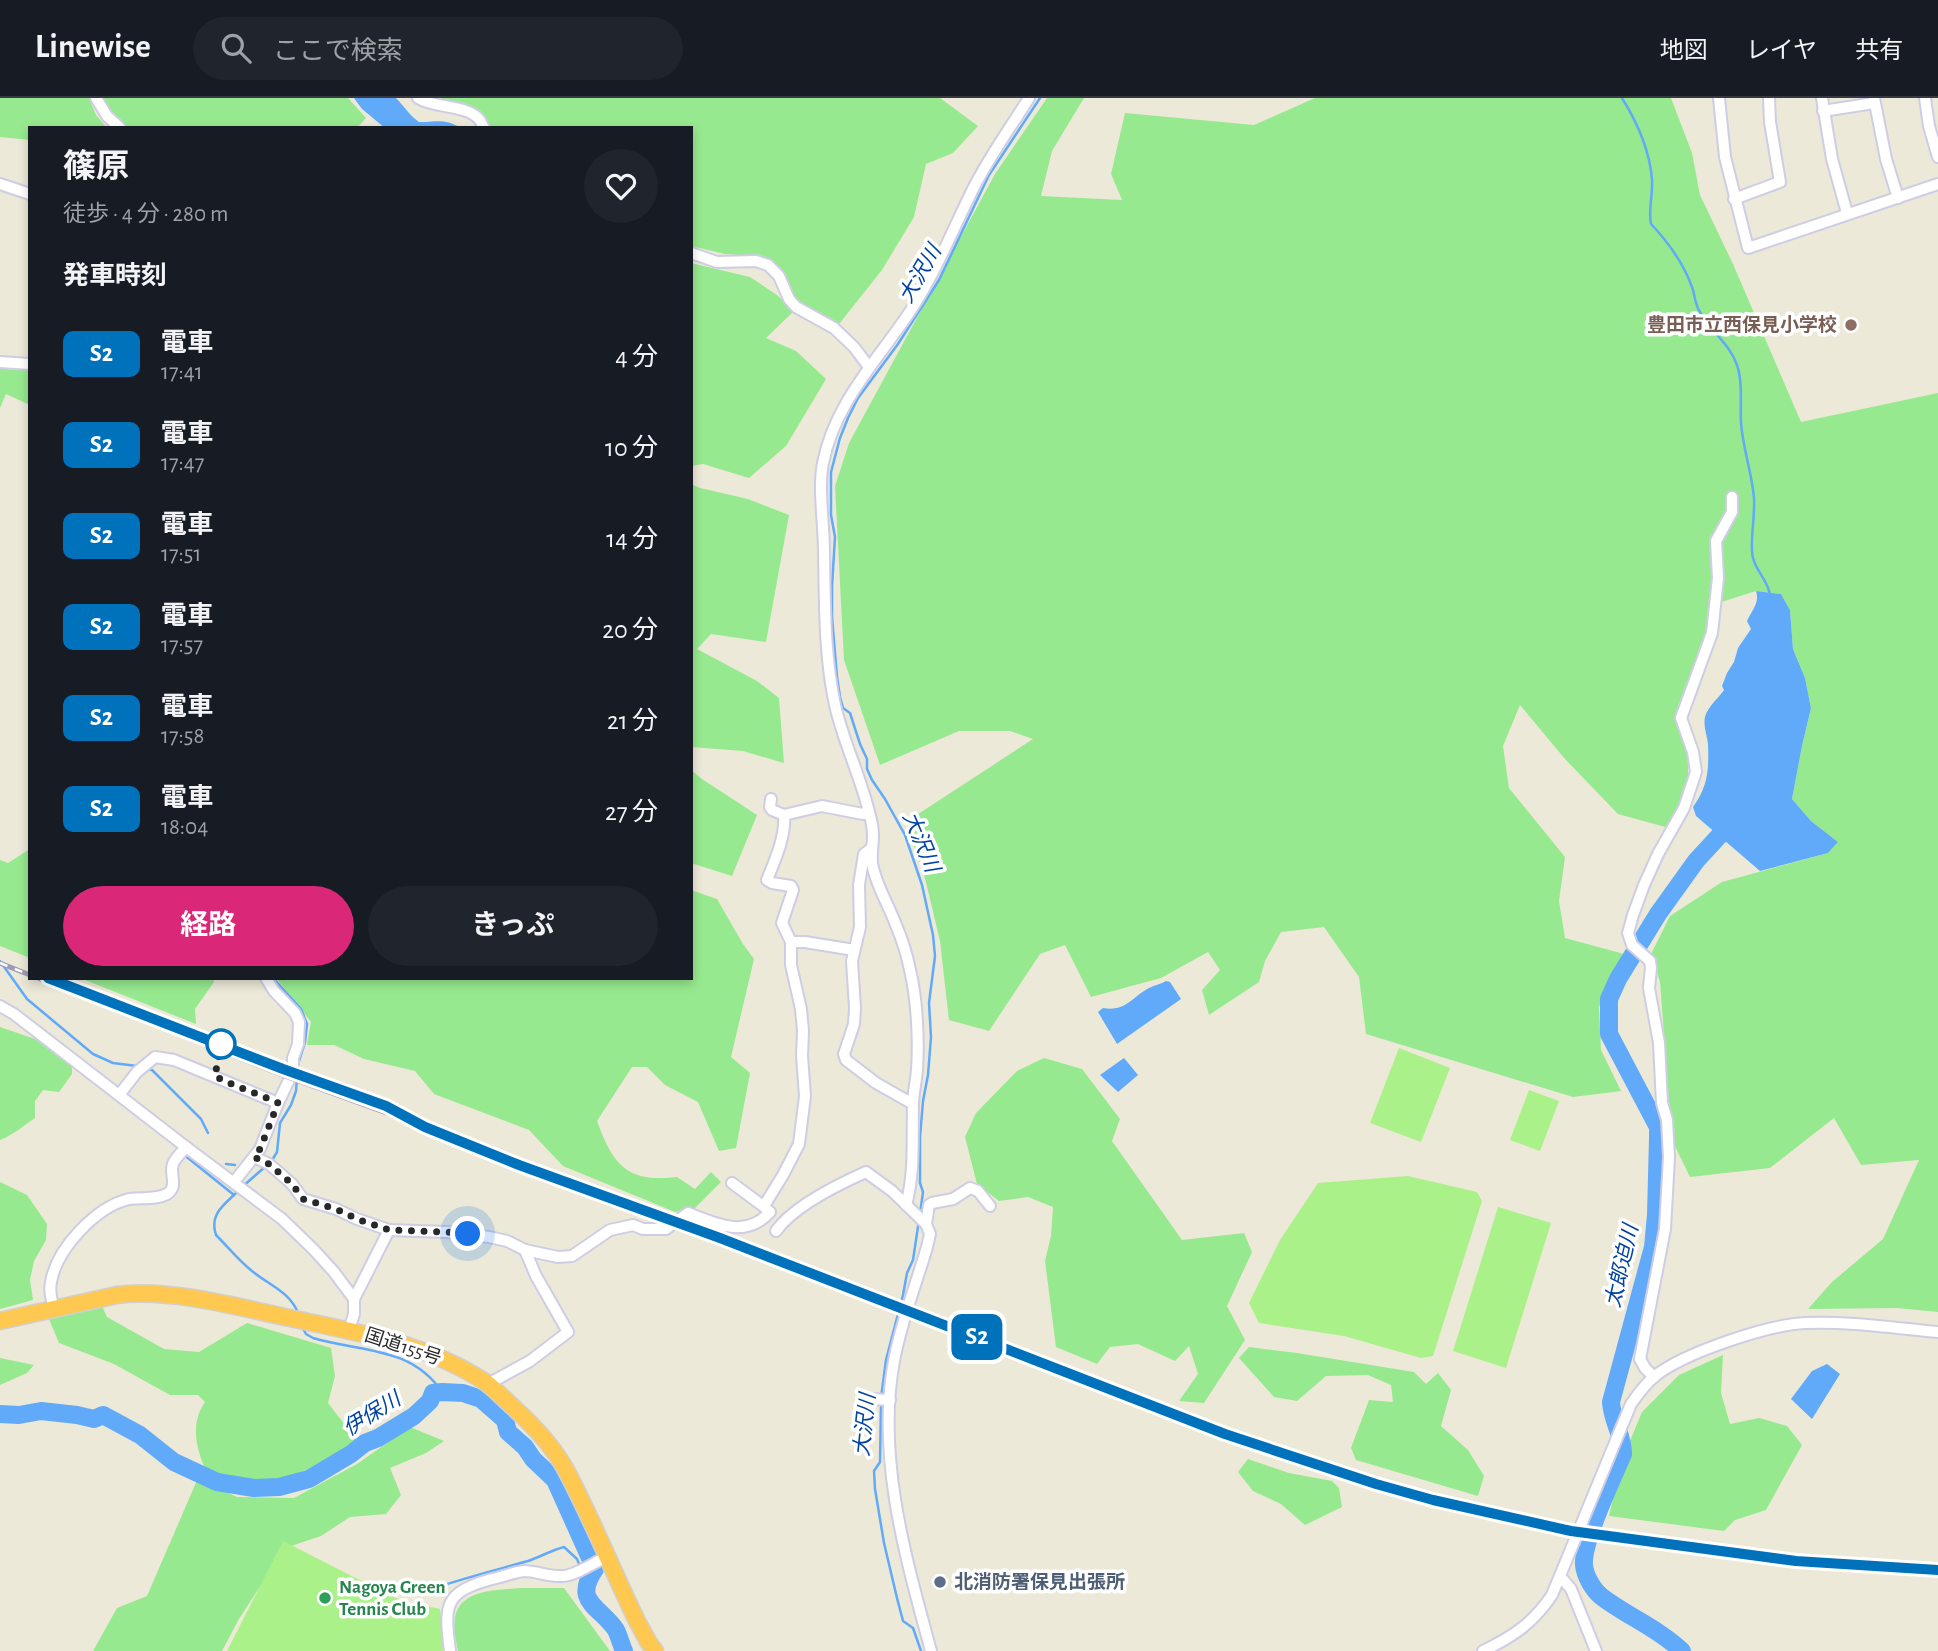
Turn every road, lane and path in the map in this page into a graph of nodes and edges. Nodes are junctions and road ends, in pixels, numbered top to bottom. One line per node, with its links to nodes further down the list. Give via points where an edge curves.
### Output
1 (96, 98): 10 (street)
2 (418, 98): 11 (street, via 468,112)
3 (1029, 98): 22 (street, via 987,162 912,310)
4 (1719, 98): 17 (street)
5 (1769, 98): 17 (street, via 1780,182)
6 (1822, 98): 9 (street)
7 (1925, 98): 12 (street)
8 (1874, 101): 9 (street); 16 (street)
9 (1823, 111): 18 (street)
10 (118, 126)
11 (483, 126)
12 (1938, 157)
13 (0, 184): 15 (street)
14 (1938, 184): 16 (street)
15 (28, 193)
16 (1898, 198): 18 (street)
17 (1734, 199): 18 (street, via 1748,248)
18 (1847, 213)
19 (693, 254): 22 (street, via 717,262 768,265 796,307 834,328)
20 (0, 362): 21 (street)
21 (28, 364)
22 (869, 366): 25 (street, via 834,429 821,481 829,673 840,726)
23 (1732, 497): 50 (street, via 1732,512 1716,541 1718,578 1712,633 1681,718 1696,772 1628,933 1632,945 1650,961 1649,988 1667,1120 1665,1229 1640,1359)
24 (771, 799): 26 (street, via 772,810)
25 (869, 813): 26 (street, via 822,806); 27 (street)
26 (785, 815): 28 (street, via 767,880 793,890 782,923)
27 (873, 832): 29 (street, via 872,848 864,854 862,864 860,927); 34 (street, via 872,861 880,891 911,971 918,1044)
28 (791, 942): 29 (street); 41 (street, via 801,1009 805,1096 799,1144)
29 (854, 950): 34 (street, via 854,1024 846,1060)
30 (267, 980): 33 (street, via 299,1022 293,1068)
31 (0, 1006): 32 (street)
32 (119, 1096): 33 (street, via 155,1056); 35 (street)
33 (278, 1103): 36 (street)
34 (913, 1104): 40 (street)
35 (186, 1147): 37 (street); 46 (street, via 173,1164 168,1193 121,1202 90,1220 72,1239 52,1275)
36 (254, 1157): 37 (street); 43 (street, via 269,1164 303,1199)
37 (234, 1182): 45 (street, via 282,1219)
38 (732, 1183): 41 (street)
39 (990, 1206): 42 (street, via 970,1188 953,1199 929,1205)
40 (909, 1208): 41 (street, via 866,1172 839,1184 779,1226); 42 (street)
41 (767, 1209): 44 (street, via 765,1217 736,1227 725,1228 688,1213 666,1229 633,1225 610,1230 572,1255)
42 (926, 1224): 53 (street, via 930,1234 898,1338)
43 (389, 1230): 44 (street, via 488,1237); 45 (street)
44 (525, 1250): 51 (street, via 568,1332 530,1361)
45 (354, 1299): 48 (street)
46 (54, 1308): 47 (highway, 国道155号); 48 (highway, 国道155号, via 124,1294 162,1294)
47 (0, 1321)
48 (349, 1330): 51 (highway, 国道155号, via 426,1351)
49 (1938, 1332): 50 (street, via 1804,1323 1753,1333 1675,1363)
50 (1654, 1377): 55 (street, via 1643,1386 1622,1423)
51 (488, 1384): 54 (highway, 国道155号, via 530,1423 566,1470)
52 (870, 1399): 53 (street)
53 (888, 1400): 58 (street, via 900,1527)
54 (603, 1559): 56 (street, via 565,1576 525,1571 455,1594 447,1618); 57 (highway, 国道155号)
55 (1560, 1576): 59 (street, via 1552,1595 1529,1623); 60 (street, via 1571,1589)
56 (450, 1651)
57 (655, 1651)
58 (931, 1651)
59 (1483, 1651)
60 (1596, 1651)

